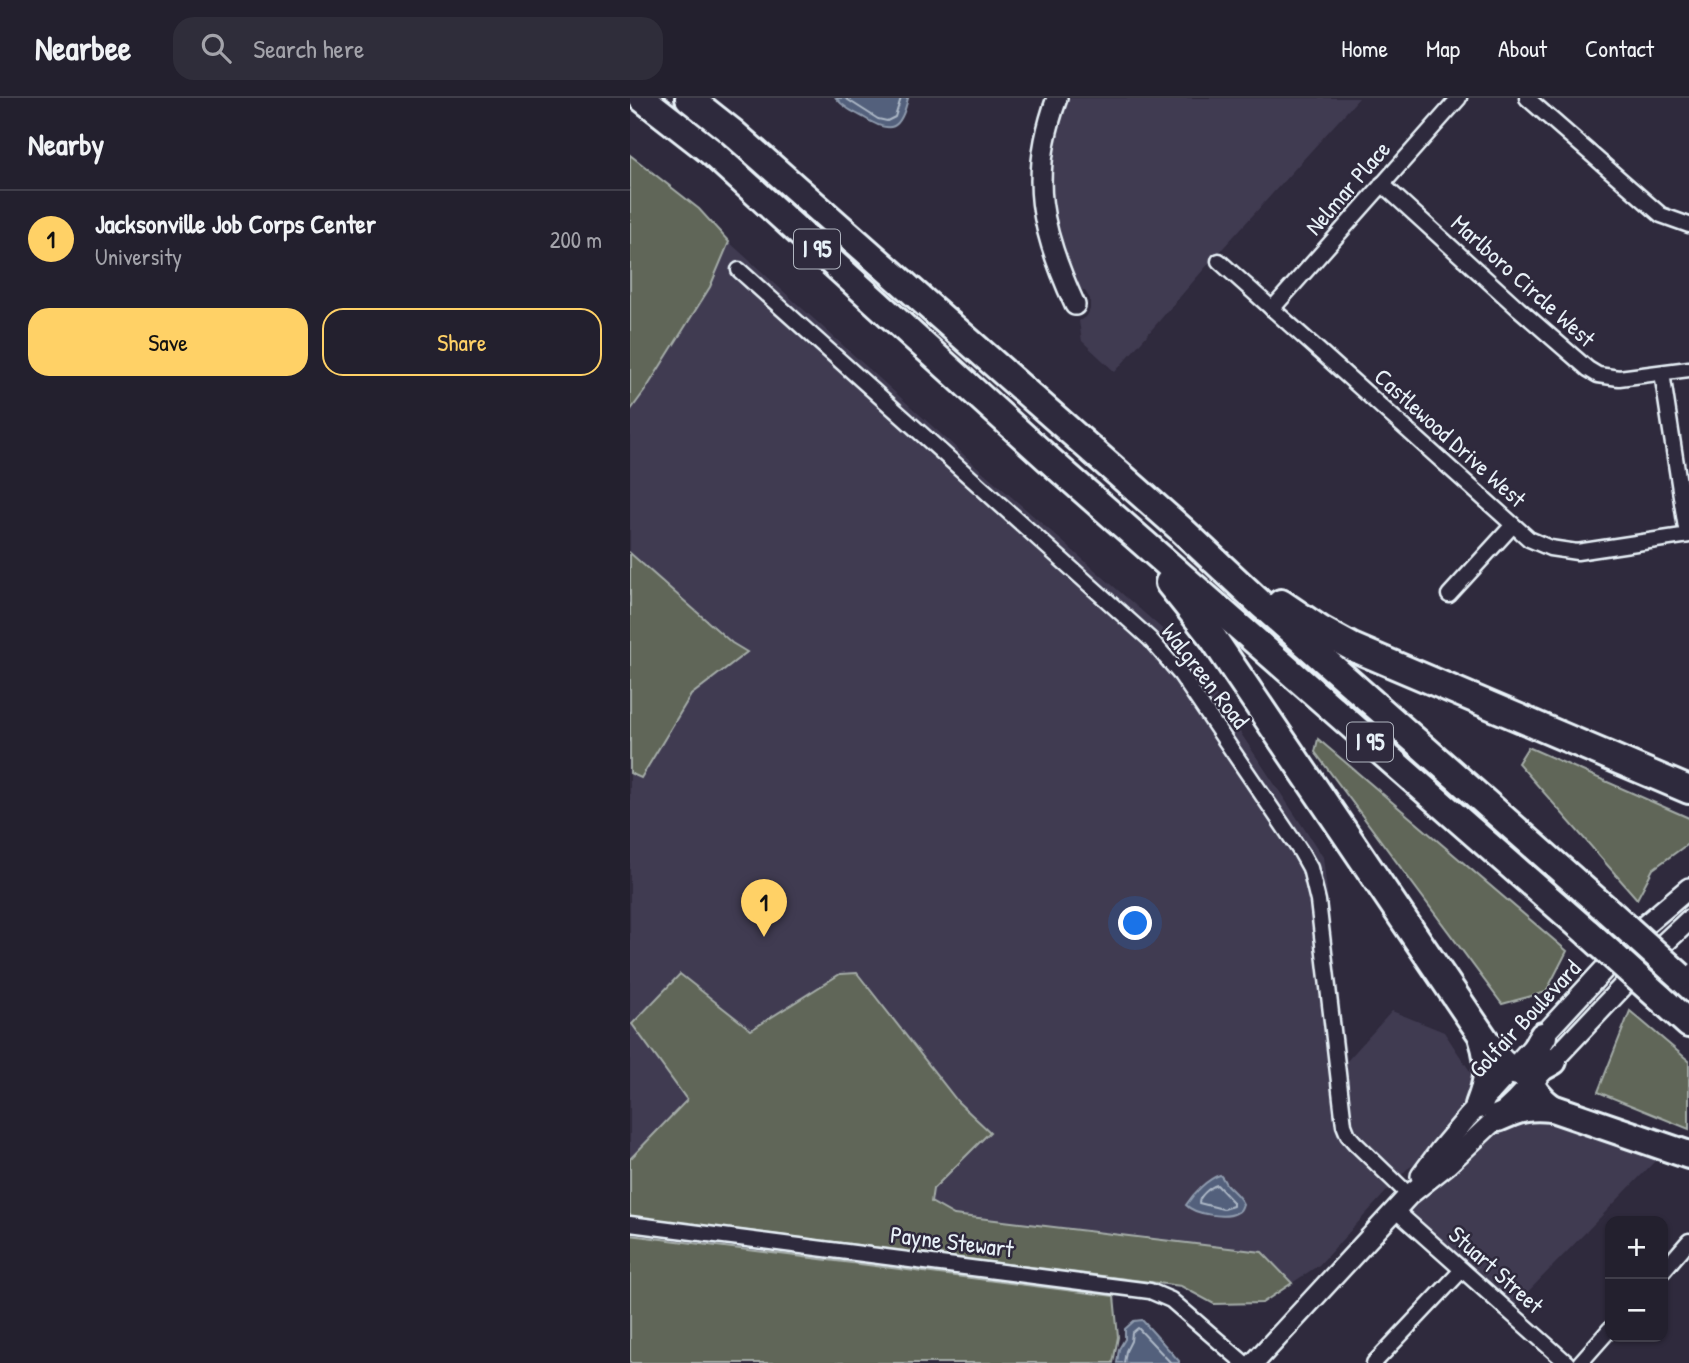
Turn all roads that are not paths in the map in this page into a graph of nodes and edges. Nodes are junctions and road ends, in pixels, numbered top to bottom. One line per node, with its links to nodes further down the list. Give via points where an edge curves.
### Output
1 (642, 98): 14 (highway, I 95, via 710,151)
2 (689, 98): 16 (highway, I 95)
3 (1057, 98): 10 (main road, via 1045,136 1040,186 1047,232)
4 (1459, 98): 6 (street, Nelmar Place)
5 (1527, 98): 7 (street, via 1661,215)
6 (1382, 184): 11 (street, Nelmar Place); 13 (street, Marlboro Circle West, via 1588,369 1611,378)
7 (1689, 225)
8 (1219, 261): 11 (street, Castlewood Drive West)
9 (739, 270): 31 (street, Walgreen Road, via 1150,639 1181,675 1310,868 1318,901 1344,1125 1355,1143)
10 (1075, 305)
11 (1272, 309): 15 (street, Castlewood Drive West)
12 (1689, 369): 13 (street, Marlboro Circle West)
13 (1662, 373): 17 (street)
14 (1056, 466): 23 (highway, I 95, bridge); 25 (highway, via 1173,587 1213,638)
15 (1513, 525): 17 (street, Castlewood Drive West, via 1540,545 1577,552); 18 (street)
16 (1181, 529): 19 (highway, via 1298,615 1352,647); 22 (highway, I 95, bridge)
17 (1688, 535)
18 (1449, 595)
19 (1689, 790)
20 (1689, 888): 24 (main road, Golfair Boulevard, via 1644,926)
21 (1689, 920): 26 (main road, Golfair Boulevard)
22 (1685, 980)
23 (1689, 1024)
24 (1543, 1036): 27 (highway)
25 (1483, 1039): 27 (highway, via 1500,1062); 29 (highway, via 1489,1067)
26 (1553, 1061): 27 (highway)
27 (1524, 1076): 28 (highway); 29 (main road, Golfair Boulevard)
28 (1552, 1108): 29 (highway); 30 (highway)
29 (1488, 1111): 31 (main road, Golfair Boulevard)
30 (1689, 1155)
31 (1409, 1195): 32 (main road, Golfair Boulevard)
32 (1395, 1210): 36 (street, Stuart Street); 39 (main road, Golfair Boulevard)
33 (630, 1224): 38 (street, Payne Stewart, via 1150,1291 1171,1300)
34 (1689, 1241): 35 (street)
35 (1668, 1264)
36 (1462, 1270): 40 (street); 41 (street, Stuart Street)
37 (1605, 1335): 42 (street)
38 (1244, 1363)
39 (1254, 1363)
40 (1374, 1363)
41 (1567, 1363)
42 (1580, 1363)

